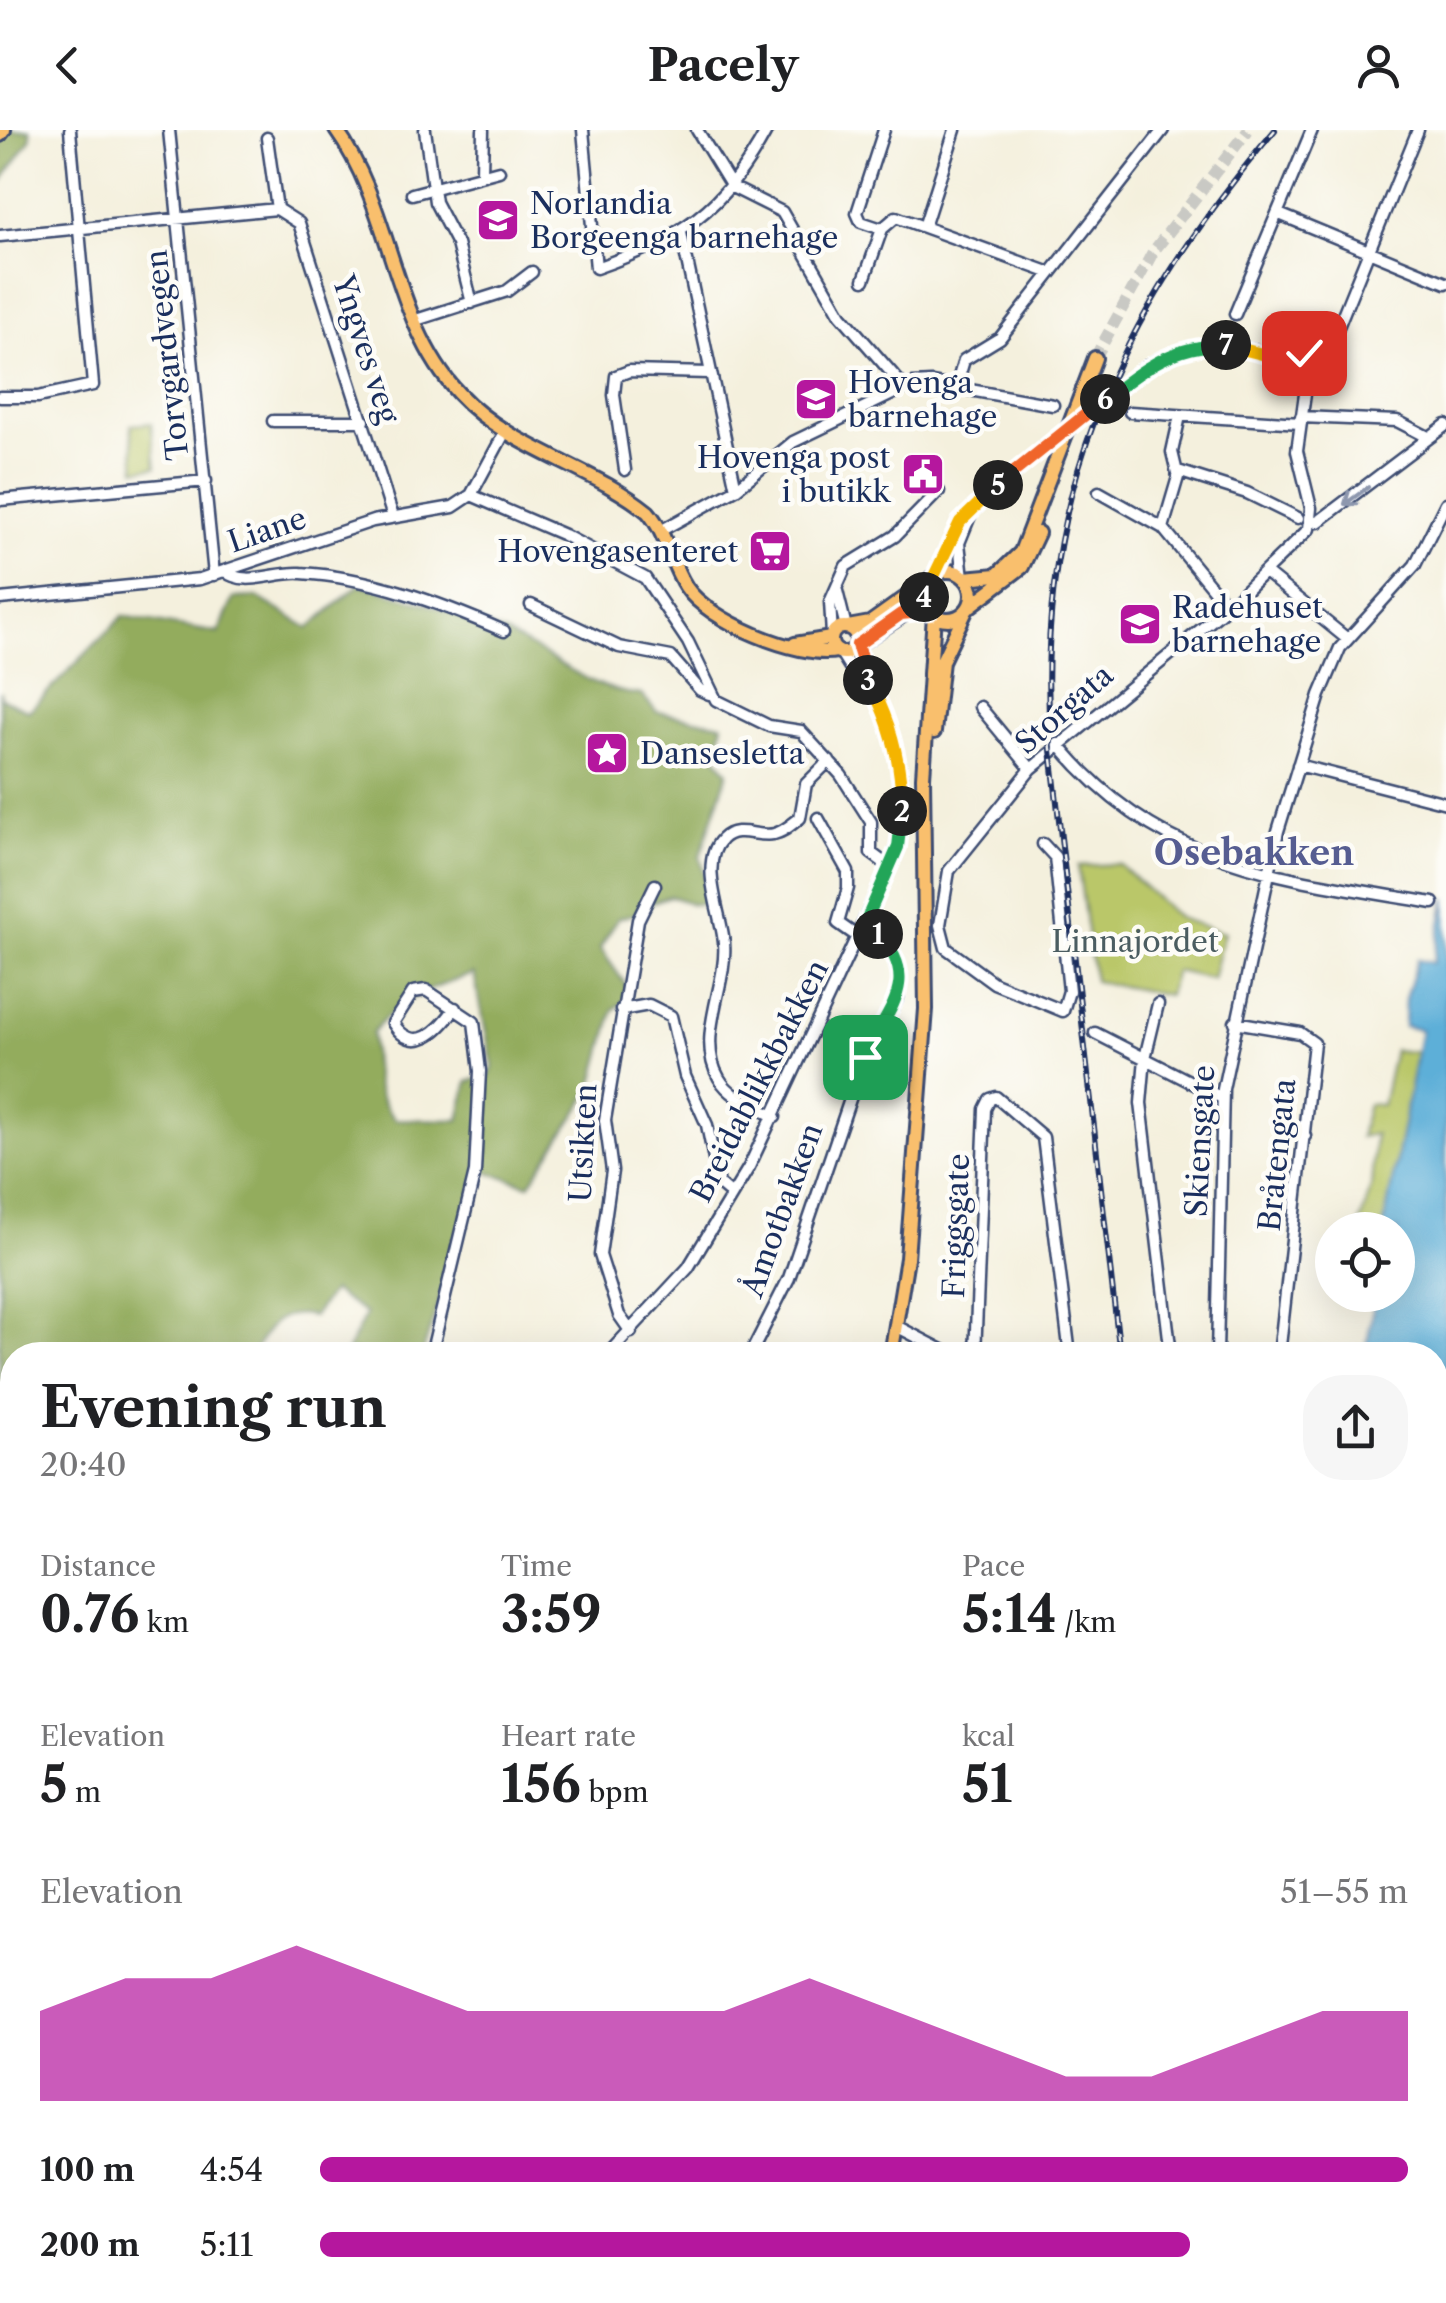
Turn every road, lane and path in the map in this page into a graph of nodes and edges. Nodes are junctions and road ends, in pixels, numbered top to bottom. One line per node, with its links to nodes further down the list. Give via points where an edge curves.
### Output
1 (70, 130): 24 (street)
2 (169, 130): 22 (street, Torvgardvegen)
3 (336, 130): 35 (main road, via 363,178)
4 (425, 130): 18 (street)
5 (483, 130): 16 (street)
6 (583, 130): 26 (street, via 596,268)
7 (697, 130): 17 (street)
8 (767, 130): 17 (street)
9 (884, 130): 25 (street, via 857,213)
10 (955, 130): 23 (street)
11 (1163, 130): 30 (street)
12 (1312, 130): 21 (street)
13 (1418, 130): 28 (street)
14 (267, 138): 20 (street)
15 (498, 171): 16 (street)
16 (482, 173): 18 (street)
17 (732, 187): 26 (street); 43 (street, via 782,212 841,315)
18 (432, 189): 19 (street); 33 (street, via 457,244)
19 (412, 194)
20 (277, 208): 22 (street); 49 (street, Yngves veg, via 299,223)
21 (1279, 214): 28 (street); 34 (street)
22 (178, 219): 24 (street); 57 (street, Torvgardvegen)
23 (925, 224): 25 (street, via 896,217); 30 (street)
24 (80, 229): 27 (street); 44 (street, via 93,385 38,397)
25 (882, 229): 31 (street)
26 (681, 233): 39 (street)
27 (0, 236)
28 (1370, 249): 32 (street); 37 (street, via 1333,337)
29 (532, 272): 33 (street, via 507,291)
30 (1051, 273): 42 (street, via 1000,338 964,360)
31 (864, 280)
32 (1446, 283)
33 (472, 303): 35 (street)
34 (1235, 314)
35 (416, 320): 52 (main road, via 450,384)
36 (1095, 358): 56 (main road)
37 (1309, 358): 38 (street, via 1297,351); 40 (street)
38 (1286, 360): 40 (street, via 1290,374); 64 (street, bridge, via 1204,344 1178,350 1147,366)
39 (709, 373): 54 (street, via 616,376); 58 (street)
40 (1300, 376): 48 (street)
41 (0, 386): 44 (street)
42 (956, 387): 43 (street, via 921,382); 45 (street)
43 (904, 388): 58 (street, via 793,442)
44 (0, 396)
45 (1053, 405)
46 (1130, 412): 47 (street)
47 (1180, 416): 48 (street); 55 (street, via 1172,446)
48 (1300, 420): 53 (street, via 1397,421); 67 (street, via 1298,463)
49 (364, 421): 50 (street); 65 (street, Yngves veg)
50 (273, 422)
51 (1446, 425): 53 (street)
52 (506, 430): 61 (street); 69 (main road, via 638,504)
53 (1428, 438): 67 (street, one-way to 67)
54 (625, 470)
55 (1178, 471): 66 (street, via 1247,492); 68 (street)
56 (1051, 477): 72 (main road, via 1014,564 997,575); 78 (main road, via 1027,560)
57 (206, 480): 62 (street); 70 (street, Torvgardvegen)
58 (736, 488): 69 (street)
59 (938, 490): 74 (street, via 895,536 851,559)
60 (1098, 492): 68 (street)
61 (471, 495): 65 (street, Liane, via 453,507); 84 (street, via 645,578 695,654)
62 (0, 500)
63 (1446, 503): 82 (street, Skiensgate, via 1416,564)
64 (972, 510): 72 (street, via 960,543); 73 (street)
65 (393, 516): 70 (street, Liane)
66 (1298, 518)
67 (1312, 521): 71 (street, Storgata)
68 (1163, 528): 77 (street)
69 (662, 530): 83 (main road, via 684,584 722,620 813,654)
70 (220, 573): 75 (street, Liane, via 165,585); 81 (street, via 242,579 300,573 382,587)
71 (1266, 573): 77 (street, Storgata); 82 (street)
72 (964, 577): 73 (main road, via 950,572); 78 (main road, via 973,596)
73 (931, 579): 79 (main road, via 924,598); 80 (main road, via 878,619)
74 (836, 590): 80 (street); 83 (street, via 830,602)
75 (0, 599)
76 (530, 606): 84 (street, via 619,647 671,657)
77 (1228, 607): 86 (street, Storgata)
78 (968, 609): 79 (main road, via 952,619); 91 (main road, via 942,661)
79 (932, 613): 83 (main road, via 901,614); 91 (main road)
80 (847, 627): 83 (main road); 83 (main road, via 856,634)
81 (504, 631)
82 (1346, 638): 88 (street, Skiensgate)
83 (842, 645): 94 (street, Breidablikkbakken, via 890,727 902,786 902,821)
84 (710, 694): 87 (street, via 756,721 801,732)
85 (980, 707): 89 (street)
86 (1058, 744): 89 (street, Storgata); 95 (street, via 1097,788 1153,830)
87 (829, 760): 94 (street, via 868,814 870,852); 107 (street, via 806,784 800,818 774,834 741,832 720,841 712,888 724,942 712,1025 715,1067 730,1091)
88 (1298, 764): 90 (street); 95 (street, Skiensgate)
89 (1032, 768): 93 (street, Storgata, via 949,871 940,925 946,948 982,977 1063,1012 1070,991 1055,857)
90 (1446, 803)
91 (926, 809): 111 (main road, via 926,1009)
92 (818, 818): 99 (street, via 849,880 838,923)
93 (1043, 844)
94 (890, 867): 98 (street, Breidablikkbakken)
95 (1267, 873): 97 (street); 103 (street, Skiensgate)
96 (655, 885): 102 (street, Utsikten, via 638,920)
97 (1433, 903)
98 (865, 923): 99 (street, Breidablikkbakken); 115 (street, Åmotbakken, via 893,951 898,998 861,1066 790,1278)
99 (858, 937): 107 (street, Breidablikkbakken)
100 (1158, 1004): 105 (street)
101 (455, 1008): 101 (street, via 420,990 405,1000 393,1022 414,1039 426,1039); 113 (street, via 478,1031 478,1151)
102 (622, 1010): 110 (street, via 650,1005 671,1016 720,1184); 112 (street, Utsikten, via 606,1108 612,1171 600,1254)
103 (1236, 1022): 106 (street, Skiensgate); 109 (street, Bråtengata, via 1310,1036)
104 (1096, 1032): 105 (street)
105 (1145, 1058): 106 (street); 120 (street, via 1142,1124)
106 (1222, 1098): 121 (street, Skiensgate)
107 (776, 1117): 110 (street, Breidablikkbakken)
108 (1290, 1128): 109 (street)
109 (1305, 1136): 122 (street, Bråtengata)
110 (732, 1196): 112 (street, Breidablikkbakken, via 688,1268)
111 (896, 1326): 116 (main road); 117 (street)
112 (631, 1332): 114 (street, Breidablikkbakken)
113 (434, 1342)
114 (621, 1342)
115 (757, 1342)
116 (893, 1342)
117 (927, 1342)
118 (976, 1342): 119 (street, Friggsgate, via 985,1110 990,1099 1001,1098 1043,1137)
119 (1068, 1342)
120 (1170, 1342)
121 (1217, 1342)
122 (1281, 1342)

